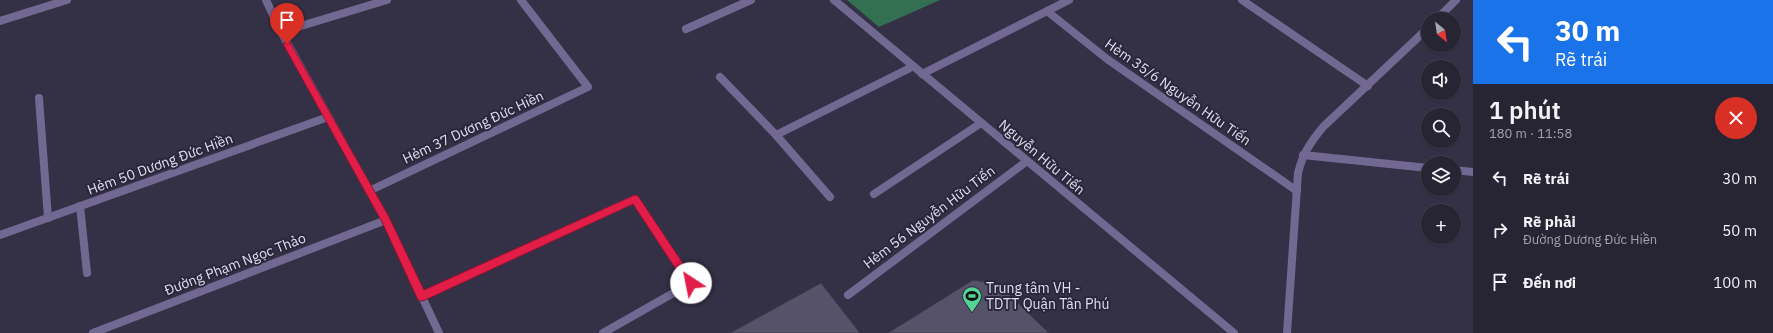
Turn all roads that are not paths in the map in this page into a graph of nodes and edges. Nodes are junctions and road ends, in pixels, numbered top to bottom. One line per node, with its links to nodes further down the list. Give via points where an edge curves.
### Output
1 (67, 0): 12 (street)
2 (266, 0): 14 (street)
3 (387, 0): 14 (street)
4 (520, 0): 29 (street, Hẻm 37 Dương Đức Hiền, via 588,87)
5 (751, 0): 13 (street)
6 (834, 0): 16 (street, Nguyễn Hữu Tiến)
7 (1069, 0): 10 (street)
8 (1242, 0): 19 (street)
9 (1456, 0): 11 (street)
10 (1047, 11): 17 (street); 30 (street, Hẻm 35/6 Nguyễn Hữu Tiến, via 1107,59)
11 (1444, 12)
12 (0, 21)
13 (686, 29)
14 (280, 32): 21 (street)
15 (1421, 35): 19 (street)
16 (912, 66): 17 (street, Nguyễn Hữu Tiến); 23 (street)
17 (922, 74): 22 (street, Nguyễn Hữu Tiến)
18 (720, 77): 23 (street)
19 (1368, 86): 24 (street, via 1323,127)
20 (39, 98): 34 (street)
21 (328, 117): 29 (street); 33 (street, Hẻm 50 Dương Đức Hiền)
22 (981, 123): 25 (street, Nguyễn Hữu Tiến); 31 (street)
23 (776, 135): 32 (street)
24 (1303, 155): 26 (street); 30 (street)
25 (1027, 161): 38 (street, Hẻm 56 Nguyễn Hữu Tiến); 43 (street, Nguyễn Hữu Tiến)
26 (1421, 167)
27 (1461, 171): 28 (street)
28 (1473, 172)
29 (369, 191): 35 (street)
30 (1297, 191): 44 (street)
31 (874, 194)
32 (830, 197)
33 (80, 206): 34 (street, Hẻm 50 Dương Đức Hiền); 37 (street)
34 (48, 218): 36 (street, Hẻm 50 Dương Đức Hiền)
35 (386, 220): 39 (street); 40 (street, Đường Phạm Ngọc Thảo)
36 (0, 235)
37 (87, 273)
38 (848, 295)
39 (422, 296): 41 (street); 42 (street, via 635,199 691,283)
40 (93, 333)
41 (439, 333)
42 (603, 333)
43 (1234, 333)
44 (1287, 333)

